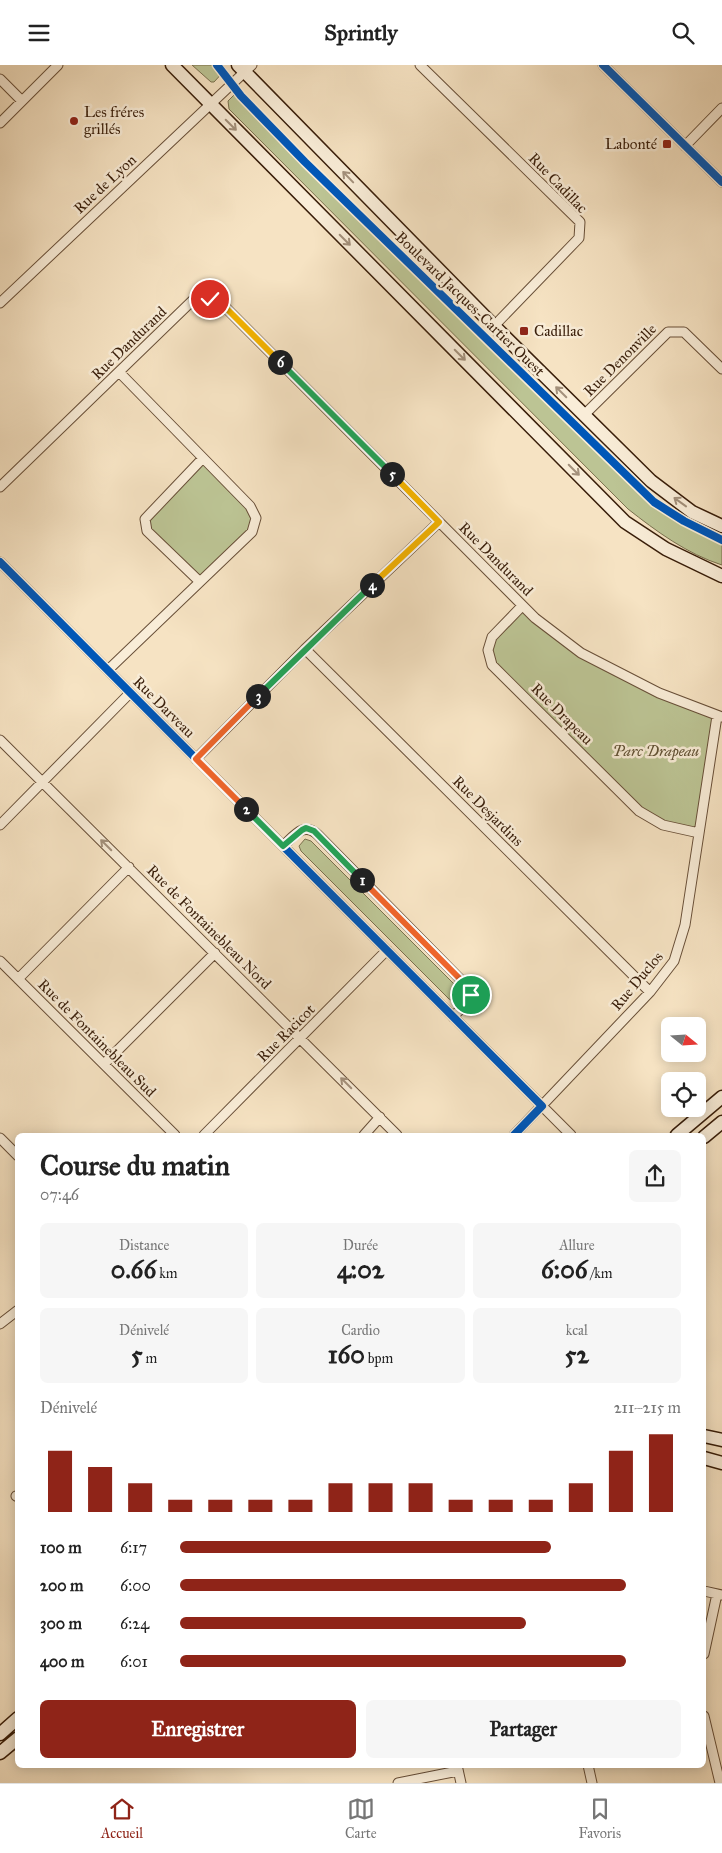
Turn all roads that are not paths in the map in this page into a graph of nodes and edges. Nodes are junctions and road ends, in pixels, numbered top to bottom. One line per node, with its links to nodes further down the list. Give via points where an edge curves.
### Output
1 (58, 65): 9 (street)
2 (172, 65): 10 (main road)
3 (420, 65): 16 (street, Rue Cadillac, via 580,222 579,237)
4 (603, 65): 7 (street)
5 (618, 65): 7 (street)
6 (245, 67): 10 (street, Rue de Lyon); 16 (main road, Boulevard Jacques-Cartier Ouest, one-way to 6)
7 (611, 72): 13 (street)
8 (0, 79): 9 (street)
9 (22, 101): 12 (street)
10 (210, 104): 15 (street, Rue de Lyon); 25 (main road, one-way to 25, via 625,521 666,549)
11 (722, 108): 13 (street)
12 (0, 123)
13 (686, 146): 14 (street)
14 (722, 182)
15 (0, 303)
16 (494, 326): 19 (main road, Boulevard Jacques-Cartier Ouest, one-way to 16)
17 (722, 369): 19 (street, Rue Denonville, via 684,332 668,331)
18 (119, 372): 20 (street); 21 (street, Rue Dandurand); 22 (street, Rue Dandurand, via 193,300 210,299 224,306)
19 (584, 415): 23 (main road, Boulevard Jacques-Cartier Ouest, one-way to 19, via 692,511 651,481)
20 (203, 458): 26 (street, via 146,519 147,531); 26 (street, via 250,506 256,518 252,532)
21 (0, 487)
22 (439, 522): 27 (street, Rue Dandurand); 28 (street)
23 (722, 526)
24 (0, 562): 29 (street, Rue Darveau)
25 (722, 576)
26 (198, 581): 29 (street)
27 (522, 606): 31 (street, Rue Dandurand, via 582,653 659,693); 36 (street, Rue Drapeau, via 492,637 488,650 492,665 639,811 663,825)
28 (306, 649): 33 (street); 43 (street, Rue Desjardins)
29 (108, 670): 30 (street, Rue Darveau)
30 (130, 693): 33 (street, Rue Darveau); 34 (street)
31 (719, 717): 36 (street, Rue Duclos)
32 (0, 740): 34 (street, Rue de Fontainebleau Nord)
33 (196, 759): 37 (street, Rue Darveau)
34 (43, 782): 35 (street); 38 (street, Rue de Fontainebleau Nord, one-way to 34)
35 (0, 825)
36 (699, 833): 43 (street, Rue Duclos, via 686,925 674,961)
37 (283, 846): 39 (street, Rue Darveau); 44 (street, via 306,828 318,835 470,991 471,998)
38 (129, 867): 40 (street, Rue de Fontainebleau Nord); 42 (street)
39 (387, 950): 44 (street, Rue Darveau); 45 (street, Rue Racicot)
40 (215, 953): 45 (street, Rue de Fontainebleau Nord); 46 (street)
41 (0, 961): 42 (street, Rue de Fontainebleau Sud)
42 (18, 979): 46 (street, Rue de Fontainebleau Sud)
43 (650, 991): 48 (street, Rue Duclos)
44 (453, 1017): 48 (street, Rue Darveau)
45 (300, 1038): 49 (street, Rue de Fontainebleau Nord, one-way to 45); 52 (street, Rue Racicot)
46 (104, 1064): 51 (street, Rue de Fontainebleau Sud)
47 (722, 1097): 57 (main road)
48 (542, 1106): 55 (street, Rue Duclos); 56 (street, Rue Darveau)
49 (380, 1117): 53 (street); 54 (street, Rue de Fontainebleau Nord)
50 (722, 1122): 58 (main road)
51 (173, 1133)
52 (206, 1133)
53 (366, 1133)
54 (395, 1133)
55 (516, 1133)
56 (569, 1133)
57 (679, 1133)
58 (706, 1135)
59 (2, 1143): 60 (street)
60 (15, 1154)
61 (15, 1312): 62 (street)
62 (0, 1325)
63 (706, 1436): 64 (main road)
64 (722, 1440)
65 (706, 1459): 66 (main road)
66 (722, 1463)
67 (706, 1591): 68 (street)
68 (719, 1594): 69 (street)
69 (706, 1646)
70 (15, 1721): 72 (main road)
71 (706, 1724): 80 (street)
72 (0, 1734)
73 (15, 1740): 74 (main road)
74 (0, 1753)
75 (458, 1768): 77 (street); 78 (street)
76 (589, 1768): 79 (street)
77 (398, 1783)
78 (461, 1783)
79 (592, 1783)
80 (720, 1783)

